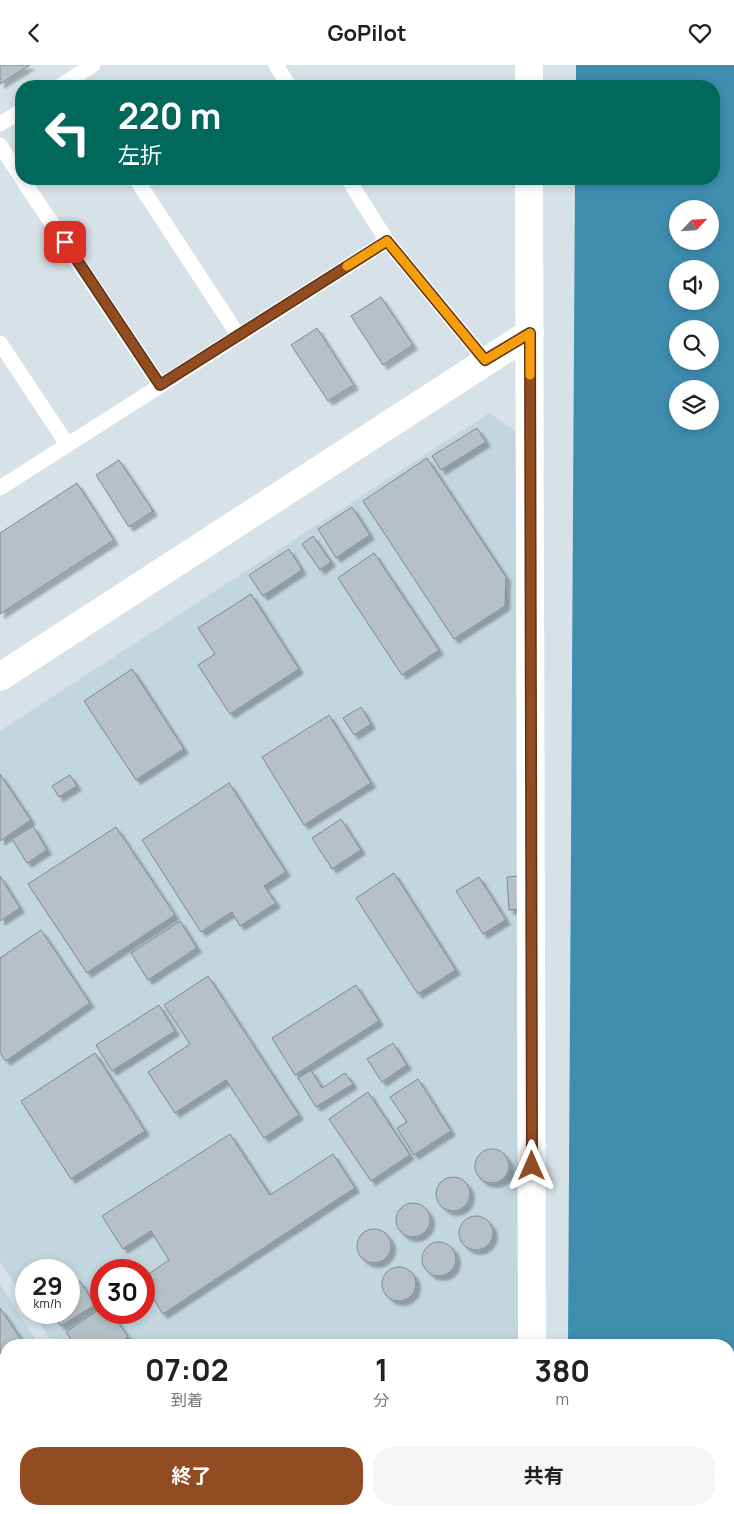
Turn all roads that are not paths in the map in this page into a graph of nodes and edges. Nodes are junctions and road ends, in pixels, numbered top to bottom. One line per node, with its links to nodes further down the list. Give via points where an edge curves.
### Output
1 (93, 65): 4 (lane)
2 (276, 65): 5 (lane)
3 (529, 65): 6 (street)
4 (73, 80)
5 (285, 80)
6 (529, 80)
7 (15, 115): 8 (lane)
8 (0, 125)
9 (0, 145): 10 (lane)
10 (15, 168)
11 (27, 185): 20 (lane)
12 (140, 185): 17 (lane)
13 (352, 185): 15 (lane)
14 (529, 185): 16 (street)
15 (387, 241): 17 (lane); 19 (lane)
16 (530, 333): 19 (street); 24 (street)
17 (238, 335): 20 (lane)
18 (0, 343): 21 (lane)
19 (485, 360): 23 (street)
20 (160, 385): 21 (lane)
21 (68, 444): 22 (lane)
22 (0, 488)
23 (0, 677)
24 (532, 1339)

